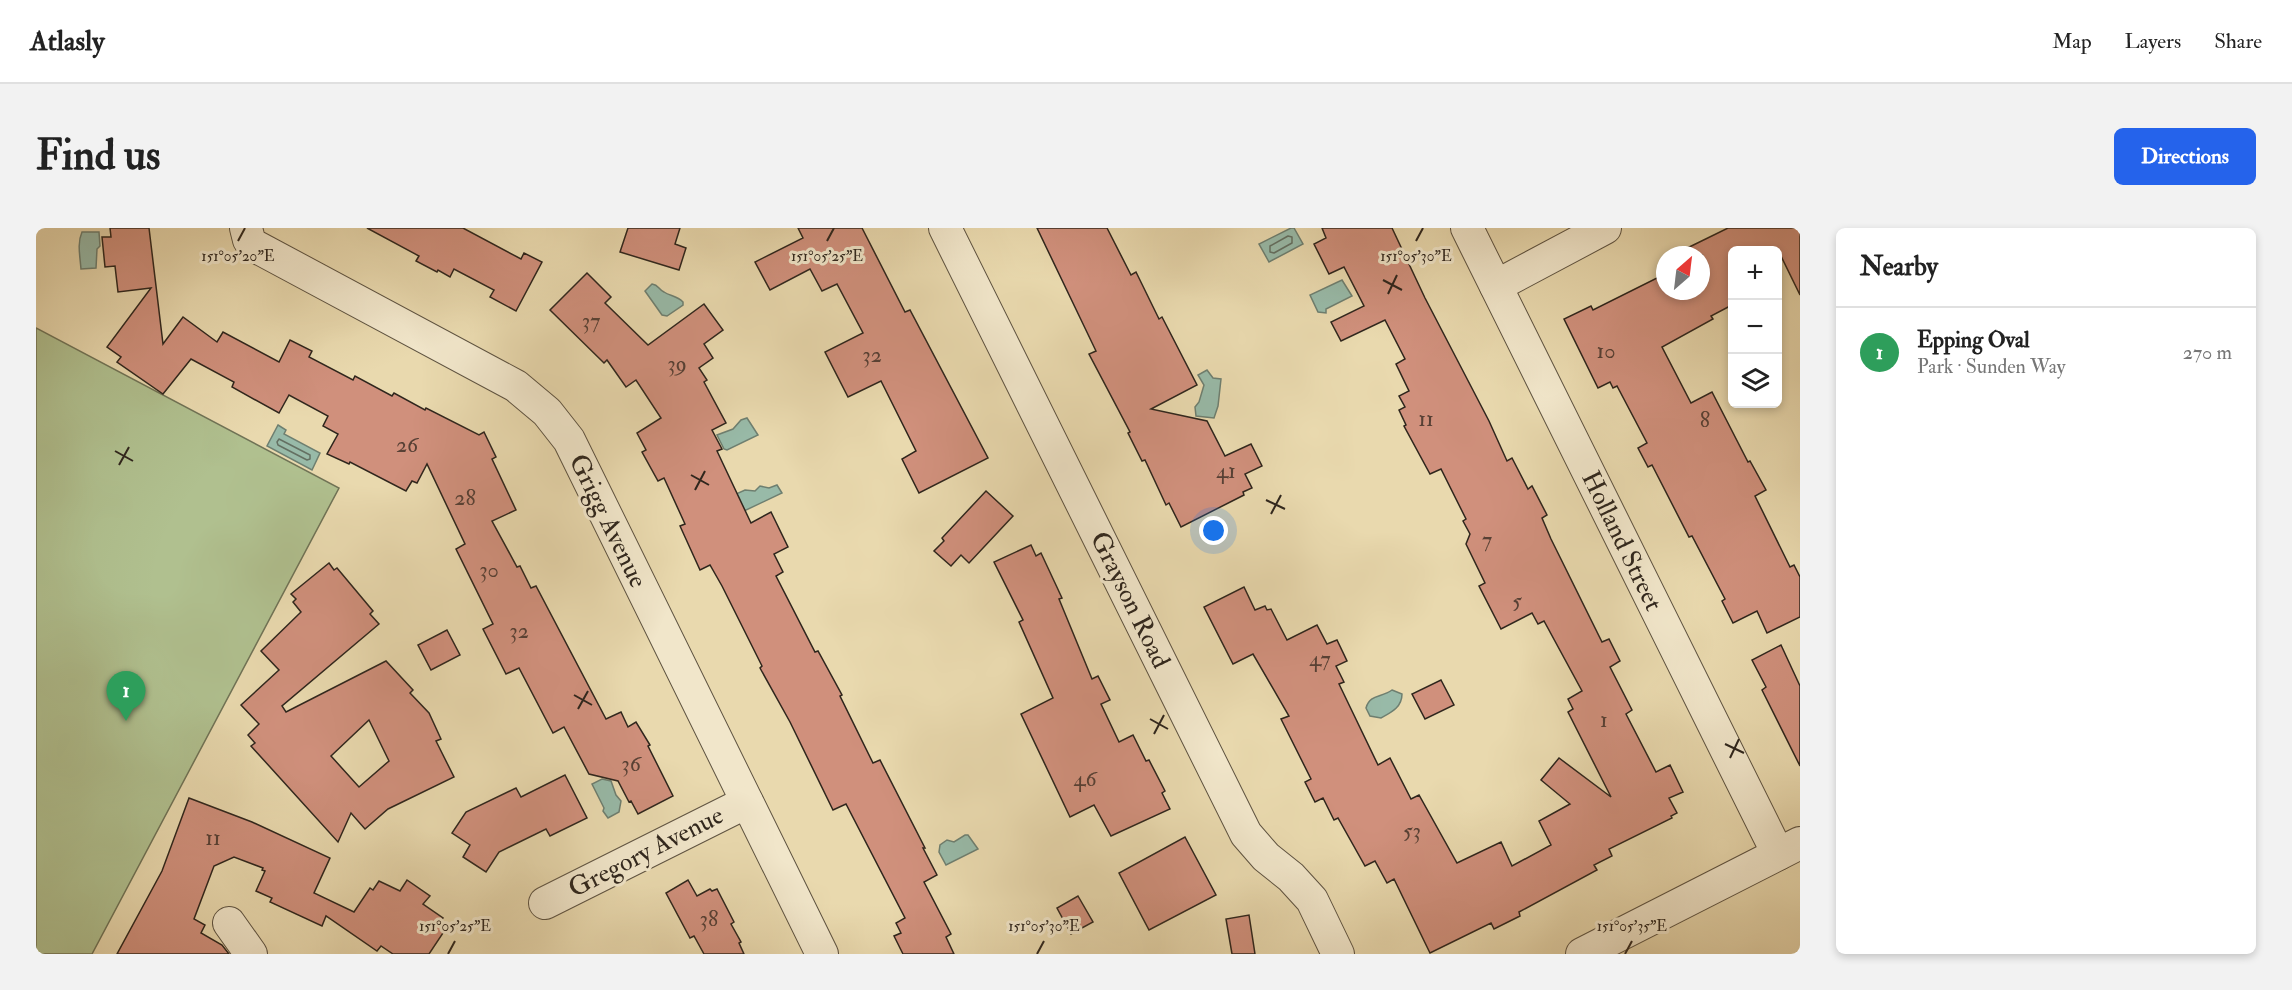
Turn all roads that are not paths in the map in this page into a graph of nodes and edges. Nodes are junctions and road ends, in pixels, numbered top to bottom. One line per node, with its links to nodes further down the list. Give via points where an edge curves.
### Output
1 (246, 228): 6 (street, Grigg Avenue, via 253,245 516,386 547,412 569,440)
2 (945, 228): 12 (street, Grayson Road, via 1246,834 1312,900)
3 (1467, 228): 5 (street, Holland Street)
4 (1605, 228): 5 (street)
5 (1496, 286): 7 (street, Holland Street)
6 (747, 801): 8 (street, Gregory Avenue); 11 (street, Grigg Avenue)
7 (1789, 848): 13 (street)
8 (545, 903)
9 (228, 923): 10 (street)
10 (251, 954)
11 (822, 954)
12 (1338, 954)
13 (1582, 954)

